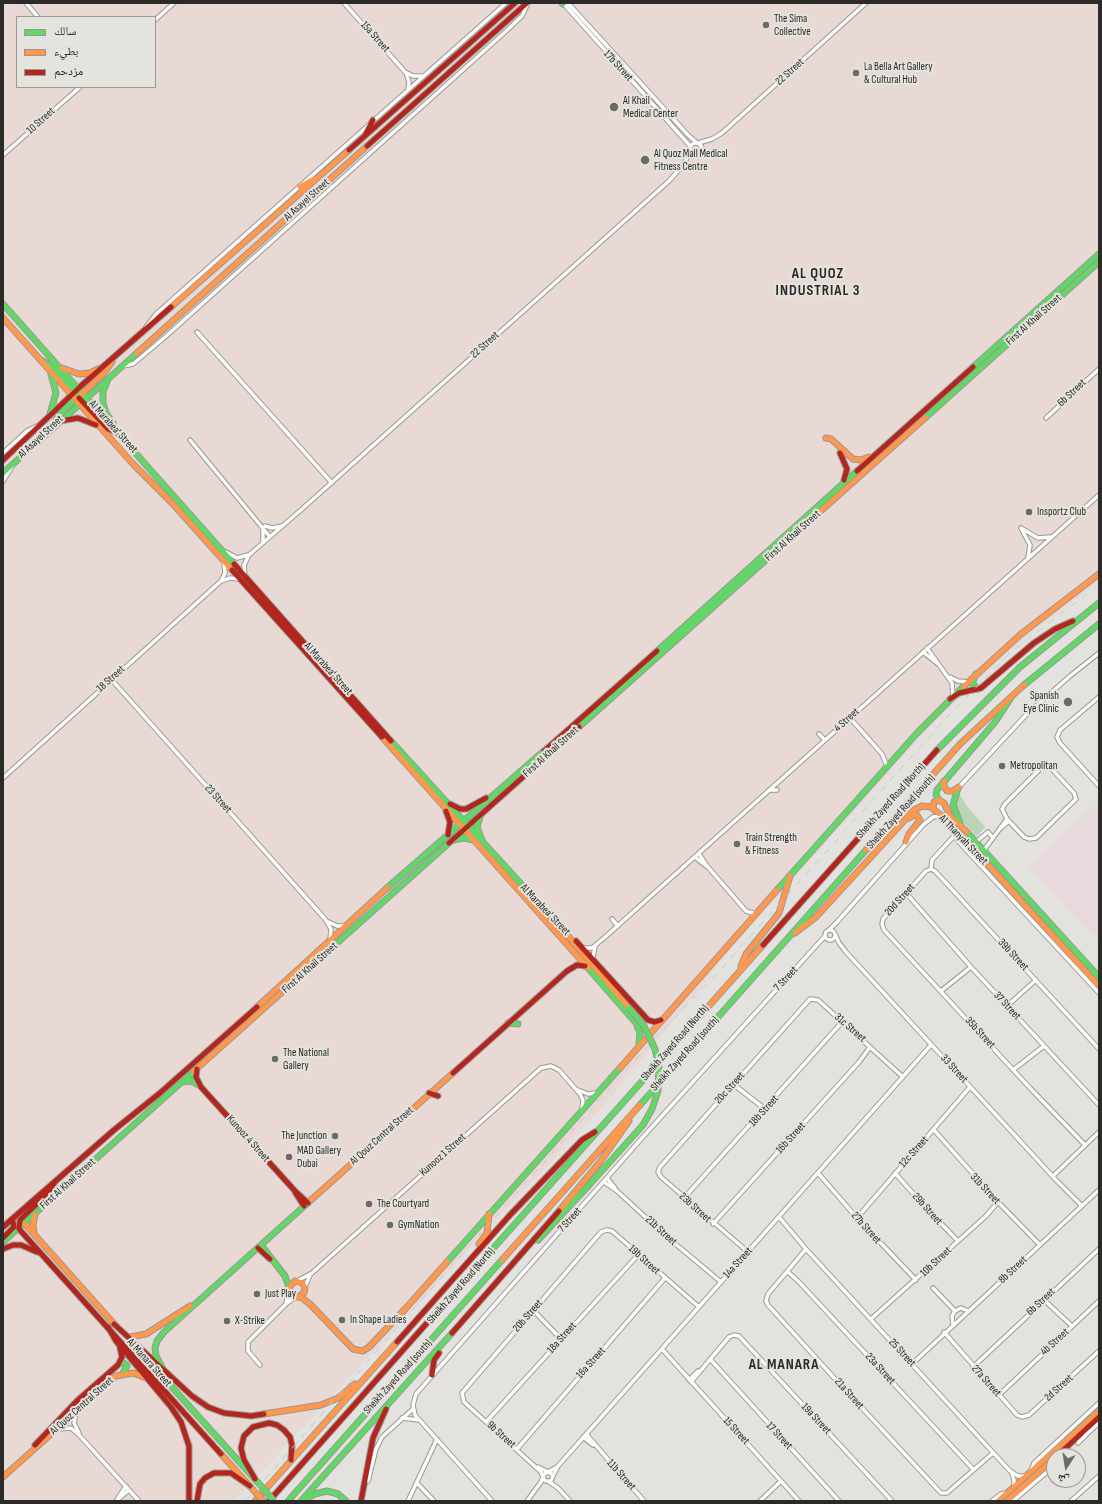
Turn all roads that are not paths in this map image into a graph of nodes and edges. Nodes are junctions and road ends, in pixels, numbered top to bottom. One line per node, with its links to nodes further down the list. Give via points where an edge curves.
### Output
1 (26, 3): 9 (street)
2 (174, 3): 10 (street)
3 (344, 3): 12 (street, 15a Street)
4 (506, 3): 13 (street)
5 (515, 3): 18 (main road, Al Asayel Street)
6 (528, 3): 39 (main road, Al Asayel Street)
7 (566, 3): 11 (street, 17b Street); 14 (street, 17b Street)
8 (866, 3): 19 (street, 22 Street, via 722,133)
9 (37, 16)
10 (156, 19)
11 (621, 69): 14 (street, via 626,69); 21 (street, 17b Street)
12 (406, 72): 13 (street, via 413,76); 16 (street, via 409,82)
13 (424, 76): 16 (street)
14 (641, 82): 20 (street, 17b Street)
15 (79, 88): 24 (street, 10 Street)
16 (407, 91): 17 (street)
17 (373, 120): 18 (main road); 27 (street)
18 (364, 137): 26 (main road, Al Asayel Street)
19 (712, 139): 20 (street, 22 Street); 22 (street, 22 Street)
20 (697, 143): 21 (street); 22 (street)
21 (689, 148): 23 (street, via 691,153); 25 (street, 22 Street)
22 (702, 151): 23 (street)
23 (696, 155): 25 (street, 22 Street)
24 (3, 156)
25 (685, 163): 56 (street, 22 Street, via 665,184)
26 (318, 177): 27 (main road); 32 (main road, Al Asayel Street)
27 (300, 187): 32 (street, via 153,316)
28 (1099, 254): 49 (main road, First Al Khail Street)
29 (1099, 262): 104 (main road, First Al Khail Street)
30 (3, 304): 36 (main road, Al Marabea' Street)
31 (3, 318): 35 (main road, Al Marabea' Street)
32 (145, 331): 34 (main road, Al Asayel Street)
33 (196, 332): 56 (street)
34 (114, 358): 36 (main road, via 94,371 83,374 69,372); 40 (main road, Al Asayel Street)
35 (41, 360): 37 (main road, Al Marabea' Street); 40 (main road, via 50,364)
36 (56, 364): 40 (main road, Al Marabea' Street)
37 (49, 369): 40 (main road, Al Marabea' Street); 41 (main road, via 56,393)
38 (1099, 369): 42 (street, 6b Street)
39 (110, 376): 40 (main road, Al Asayel Street); 46 (main road, via 104,388 102,403)
40 (79, 396): 41 (main road, Al Asayel Street); 44 (main road, Al Asayel Street); 45 (main road, Al Marabea' Street); 46 (main road, Al Marabea' Street)
41 (50, 415): 43 (main road, Al Asayel Street)
42 (1046, 418)
43 (40, 424): 50 (street, via 27,431); 52 (main road, Al Asayel Street)
44 (55, 424): 45 (main road, via 71,418 81,418); 53 (main road, Al Asayel Street)
45 (102, 430): 67 (main road, Al Marabea' Street)
46 (118, 433): 64 (main road, Al Marabea' Street)
47 (826, 438): 49 (main road, via 831,439 849,456 856,459 864,459)
48 (190, 440): 60 (street)
49 (877, 452): 57 (main road, First Al Khail Street)
50 (3, 453)
51 (840, 453): 57 (main road, via 847,469)
52 (3, 460)
53 (14, 463): 54 (main road, Al Asayel Street); 55 (street)
54 (3, 472)
55 (3, 481)
56 (332, 483): 59 (street, 22 Street)
57 (843, 483): 99 (main road, First Al Khail Street)
58 (1099, 495): 62 (street, 4 Street)
59 (283, 526): 60 (street); 61 (street, 22 Street)
60 (264, 527): 61 (street); 63 (street)
61 (271, 536): 63 (street, 22 Street)
62 (1052, 537): 66 (street, 4 Street); 66 (street, via 1038,538 1021,528 1030,545)
63 (262, 543): 65 (street, 22 Street)
64 (218, 546): 65 (street, via 235,557); 69 (main road, Al Marabea' Street)
65 (249, 555): 69 (street, via 244,564)
66 (1028, 559): 74 (street, 4 Street)
67 (224, 561): 69 (main road, Al Marabea' Street); 70 (street, via 225,572)
68 (1099, 574): 78 (main road, via 1061,602)
69 (244, 579): 70 (street, via 230,578); 101 (main road, Al Marabea' Street); 103 (main road, Al Marabea' Street)
70 (221, 582): 80 (street, 18 Street)
71 (1099, 603): 72 (main road, Sheikh Zayed Road (North))
72 (1076, 620): 82 (main road, via 1060,626 1034,643); 155 (main road, Sheikh Zayed Road (North), via 1012,674 963,721)
73 (1099, 624): 83 (main road, Sheikh Zayed Road (south))
74 (927, 648): 75 (street, 4 Street); 77 (street)
75 (923, 652): 77 (street); 87 (street, 4 Street)
76 (1099, 653): 95 (street, via 1025,716)
77 (939, 664): 79 (street)
78 (976, 674): 81 (main road); 82 (main road, via 972,683)
79 (947, 675): 81 (street, via 956,681); 84 (street, via 953,684)
80 (111, 679): 93 (street, 18 Street); 132 (street, 23 Street)
81 (968, 682): 84 (main road)
82 (978, 689): 84 (main road)
83 (1012, 695): 94 (main road, via 995,722); 141 (main road, Sheikh Zayed Road (south), via 960,744)
84 (952, 697): 91 (main road)
85 (1098, 699): 86 (street); 96 (street, via 1060,730 1058,736 1060,744)
86 (1099, 705)
87 (850, 718): 89 (street, 4 Street); 90 (street)
88 (819, 734): 89 (street)
89 (825, 740): 97 (street, 4 Street)
90 (882, 754): 91 (street); 92 (street)
91 (894, 758): 92 (main road)
92 (887, 766): 125 (main road)
93 (3, 778)
94 (944, 781): 95 (main road, via 947,791 953,791); 100 (main road, via 936,791)
95 (959, 786): 110 (main road, via 953,805)
96 (1099, 786)
97 (769, 790): 98 (street); 121 (street, 4 Street)
98 (777, 790)
99 (490, 797): 101 (main road, via 466,809 457,808); 108 (main road, First Al Khail Street)
100 (939, 800): 102 (main road, Al Thanyah Street, via 934,802); 110 (main road, Al Thanyah Street)
101 (446, 802): 108 (main road, Al Marabea' Street)
102 (932, 807): 105 (main road, Al Thanyah Street); 107 (main road, via 919,807)
103 (445, 809): 108 (main road, Al Marabea' Street); 112 (main road, via 450,822)
104 (480, 816): 111 (main road, First Al Khail Street); 119 (main road, via 478,829)
105 (943, 816): 109 (main road, Al Thanyah Street); 117 (street, via 930,819)
106 (1008, 820): 106 (street, via 1024,837 1032,839 1074,802 1075,794 1050,767 1042,765 1004,805 1002,811); 114 (street, via 1002,824)
107 (905, 822): 117 (main road, via 914,814 920,819); 141 (main road, via 812,921)
108 (461, 823): 111 (main road, Al Marabea' Street); 112 (main road, First Al Khail Street)
109 (953, 826): 113 (street); 127 (main road, Al Thanyah Street)
110 (961, 826): 118 (main road, Al Thanyah Street)
111 (466, 828): 115 (main road, Al Marabea' Street); 116 (main road, First Al Khail Street); 119 (main road, Al Marabea' Street)
112 (448, 835): 136 (main road, First Al Khail Street)
113 (954, 836): 124 (street, via 932,860); 130 (street)
114 (993, 838): 118 (street, via 988,832); 120 (street)
115 (473, 840): 116 (main road, via 464,838); 151 (main road, Al Marabea' Street)
116 (450, 841): 177 (main road, First Al Khail Street)
117 (906, 842): 134 (street)
118 (976, 842): 120 (main road, Al Thanyah Street)
119 (485, 846): 131 (main road, Al Marabea' Street)
120 (984, 850): 157 (main road, Al Thanyah Street)
121 (699, 854): 122 (street, 4 Street); 123 (street)
122 (695, 857): 123 (street); 137 (street, 4 Street)
123 (706, 866): 128 (street)
124 (931, 869): 126 (street, 20d Street); 159 (street, 39b Street)
125 (790, 876): 129 (main road); 155 (main road, via 779,913 746,954)
126 (905, 894): 139 (street, 20d Street, via 883,919); 153 (street, 37 Street)
127 (1026, 905): 130 (main road); 144 (main road, Al Thanyah Street)
128 (746, 911): 129 (street); 135 (street)
129 (756, 914): 135 (main road)
130 (1027, 915): 143 (street)
131 (552, 917): 150 (main road, Al Marabea' Street); 229 (main road, bridge, via 644,1026 655,1048 660,1073 658,1091 643,1125 546,1232)
132 (325, 919): 136 (street, 23 Street, via 335,926); 146 (street, 23 Street, via 331,929)
133 (612, 919): 137 (street)
134 (837, 922): 138 (street); 140 (street)
135 (748, 923): 167 (main road)
136 (347, 926): 146 (main road, First Al Khail Street)
137 (618, 926): 149 (street, 4 Street)
138 (829, 930): 140 (street); 142 (street, 7 Street)
139 (884, 930): 162 (street, 35b Street)
140 (834, 933): 145 (street); 147 (street, 33 Street)
141 (790, 936): 191 (main road, Sheikh Zayed Road (south))
142 (825, 936): 145 (street, 33 Street); 148 (street, 7 Street)
143 (1046, 936): 144 (main road); 163 (street)
144 (1054, 937): 158 (main road, Al Thanyah Street)
145 (830, 940): 147 (street, 33 Street); 148 (street, 7 Street)
146 (330, 942): 203 (main road, First Al Khail Street, via 160,1093)
147 (839, 944): 174 (street, 33 Street)
148 (818, 945): 202 (street, 7 Street)
149 (595, 946): 150 (street); 152 (street)
150 (582, 948): 152 (main road, Al Marabea' Street)
151 (572, 950): 154 (main road, Al Marabea' Street); 156 (main road, via 574,959)
152 (593, 960): 166 (main road, Al Marabea' Street)
153 (970, 966): 162 (street); 165 (street, 37 Street)
154 (586, 967): 156 (main road, via 577,965); 170 (main road, Al Marabea' Street)
155 (740, 969): 192 (main road, Sheikh Zayed Road (North))
156 (567, 970): 169 (main road, Al Qouz Central Street)
157 (1099, 977)
158 (1091, 978): 160 (main road); 161 (main road, Al Thanyah Street)
159 (1035, 979): 165 (street); 176 (street, 39b Street)
160 (1099, 982)
161 (1099, 986)
162 (942, 992): 178 (street, 35b Street)
163 (1099, 993)
164 (807, 1001): 168 (street, 31c Street, via 812,998 818,1000); 181 (street, 20c Street)
165 (1006, 1005): 172 (street, 37 Street)
166 (647, 1018): 167 (main road, via 653,1022); 170 (main road, via 644,1024)
167 (662, 1020): 173 (main road)
168 (843, 1022): 175 (street, 31c Street); 190 (street, 18b Street)
169 (508, 1023): 171 (main road); 186 (main road, Al Qouz Central Street)
170 (636, 1023): 173 (main road, via 640,1033)
171 (518, 1024)
172 (1043, 1045): 178 (street); 188 (street, 37 Street)
173 (638, 1046): 185 (main road)
174 (932, 1046): 179 (street, 14a Street); 184 (street, 33 Street)
175 (871, 1048): 179 (street, 31c Street); 217 (street, 16b Street)
176 (1099, 1049)
177 (197, 1068): 180 (main road, First Al Khail Street); 182 (main road, Kunooz 4 Street, via 196,1077)
178 (1014, 1071): 197 (street, 35b Street)
179 (904, 1075): 198 (street, 14a Street)
180 (182, 1082): 182 (main road, via 191,1081); 211 (main road, First Al Khail Street)
181 (734, 1083): 190 (street); 201 (street, 20c Street, via 660,1167)
182 (201, 1087): 209 (main road, Kunooz 4 Street)
183 (576, 1088): 185 (street, via 586,1094); 189 (street, Kunooz 1 Street, via 582,1100); 234 (street, Kunooz 1 Street, via 558,1068 541,1068)
184 (972, 1088): 193 (street, 12c Street); 200 (street, 33 Street)
185 (598, 1091): 189 (main road)
186 (429, 1093): 187 (main road); 195 (main road, Al Qouz Central Street)
187 (438, 1096)
188 (1099, 1105)
189 (581, 1110): 212 (main road)
190 (764, 1110): 207 (street, 18b Street)
191 (632, 1114): 229 (main road, via 600,1162); 336 (main road, Sheikh Zayed Road (south))
192 (597, 1131): 236 (main road, via 582,1140); 334 (main road, Sheikh Zayed Road (North))
193 (933, 1131): 199 (street, 12c Street); 208 (street, 31b Street)
194 (1099, 1132): 197 (street)
195 (381, 1138): 196 (main road); 209 (main road, Al Qouz Central Street)
196 (385, 1143)
197 (1084, 1146): 200 (street)
198 (817, 1174): 213 (street, 27b Street); 214 (street, 14a Street)
199 (894, 1174): 213 (street, 12c Street); 223 (street, 29b Street)
200 (1052, 1175): 210 (street, 33 Street)
201 (660, 1176): 207 (street, 23b Street)
202 (607, 1178): 204 (street, 7 Street); 206 (street, 21b Street)
203 (56, 1180): 215 (main road); 216 (main road, First Al Khail Street)
204 (604, 1182): 206 (street, 21b Street); 274 (street, 7 Street)
205 (1099, 1190): 210 (street, 8b Street)
206 (616, 1191): 240 (street, 21b Street)
207 (685, 1199): 217 (street, 23b Street)
208 (999, 1203): 223 (street, 10b Street); 225 (street, 31b Street)
209 (306, 1204): 224 (main road, Al Qouz Central Street)
210 (1081, 1207): 225 (street, 8b Street)
211 (35, 1214): 215 (main road, First Al Khail Street); 220 (main road, via 33,1224)
212 (489, 1214): 236 (main road, via 486,1236); 248 (main road, via 370,1347 358,1351 352,1348)
213 (856, 1217): 239 (street, 27b Street)
214 (778, 1218): 228 (street, 25 Street); 230 (street, 14a Street)
215 (22, 1223): 216 (main road); 218 (main road, First Al Khail Street); 220 (main road, Al Manara Street)
216 (8, 1224): 221 (main road, First Al Khail Street, via 14,1227)
217 (714, 1225): 230 (street, 23b Street)
218 (19, 1229): 222 (main road, First Al Khail Street); 231 (main road, Al Manara Street)
219 (602, 1232): 232 (street, 19b Street, via 612,1232); 251 (street, 20b Street)
220 (36, 1235): 255 (main road, Al Manara Street)
221 (3, 1238)
222 (3, 1242)
223 (957, 1242): 239 (street, 10b Street)
224 (260, 1246): 235 (main road); 246 (main road, Al Qouz Central Street)
225 (1039, 1246): 253 (street, 8b Street)
226 (3, 1249): 231 (main road, via 21,1245)
227 (1099, 1249): 245 (street, 6b Street)
228 (808, 1250): 233 (street); 254 (street, 25 Street)
229 (524, 1252): 259 (main road)
230 (746, 1253): 240 (street, 14a Street)
231 (41, 1254): 257 (main road, Al Manara Street)
232 (637, 1254): 237 (street, 19b Street); 262 (street, 18a Street)
233 (789, 1271): 307 (street, 23a Street); 307 (street, 21a Street, via 768,1294 768,1305 939,1492 947,1493)
234 (312, 1272): 238 (street, Kunooz 1 Street); 241 (street, Kunooz 1 Street)
235 (284, 1274): 238 (main road); 243 (main road)
236 (456, 1276): 266 (main road)
237 (666, 1279): 250 (street, 19b Street); 298 (street, 16a Street)
238 (296, 1281): 241 (main road, via 302,1283); 243 (main road, via 291,1283)
239 (915, 1281): 254 (street, 10b Street)
240 (720, 1283): 250 (street, 14a Street)
241 (305, 1288): 244 (main road, via 302,1295); 248 (main road)
242 (933, 1288): 252 (street)
243 (289, 1289): 244 (main road, via 292,1295); 249 (street)
244 (297, 1297): 248 (main road); 249 (street)
245 (1045, 1299): 258 (street); 271 (street, 6b Street)
246 (198, 1302): 261 (main road, Al Qouz Central Street, via 146,1334); 272 (main road, Al Qouz Central Street, via 157,1341 156,1354)
247 (1099, 1302): 258 (street, 4b Street)
248 (310, 1304)
249 (284, 1305): 270 (street, via 248,1342 248,1351)
250 (698, 1308): 264 (street, 14a Street)
251 (531, 1311): 262 (street); 279 (street, 20b Street, via 463,1392)
252 (955, 1311): 253 (street, via 961,1308); 256 (street, via 952,1316)
253 (968, 1311): 256 (street, 8b Street)
254 (872, 1320): 269 (street, 25 Street)
255 (114, 1324): 261 (main road); 317 (main road, Al Manara Street)
256 (953, 1324): 260 (street, 8b Street)
257 (108, 1327): 263 (main road); 322 (main road, Al Manara Street)
258 (1071, 1327): 277 (street, 4b Street)
259 (451, 1333): 274 (main road, via 435,1358); 278 (main road)
260 (943, 1333): 269 (street, 8b Street); 271 (street, 27a Street)
261 (130, 1338): 272 (main road)
262 (562, 1338): 288 (street, 18a Street)
263 (117, 1343): 268 (main road, Al Quoz Central Street, via 122,1354); 275 (main road)
264 (661, 1350): 276 (street, 15 Street); 294 (street, 14a Street)
265 (1099, 1351): 284 (street, 2d Street, via 1029,1415)
266 (382, 1358): 272 (main road, via 348,1391 333,1401 251,1416 235,1416 214,1410 192,1396); 303 (main road)
267 (709, 1360): 276 (street); 348 (street, 17 Street); 349 (street, 19a Street, via 731,1336 735,1334 741,1337)
268 (120, 1363): 273 (main road, via 124,1362 126,1366); 302 (main road, Al Quoz Central Street, via 64,1414)
269 (911, 1363): 300 (street, 25 Street)
270 (260, 1365)
271 (972, 1366): 277 (street, 27a Street)
272 (163, 1368)
273 (122, 1373): 275 (main road, Al Quoz Central Street, via 136,1374); 282 (main road, Al Quoz Central Street)
274 (432, 1375): 281 (street, 7 Street, via 416,1394)
275 (148, 1380): 330 (main road, via 175,1412 184,1428 189,1452)
276 (690, 1381): 319 (street, 15 Street)
277 (998, 1394): 284 (street, 27a Street)
278 (395, 1397): 337 (main road); 339 (main road, via 375,1431)
279 (464, 1402): 288 (street, 9b Street)
280 (1099, 1404): 309 (street, via 1034,1463)
281 (413, 1409): 286 (street); 287 (street)
282 (76, 1411): 290 (main road, Al Quoz Central Street); 293 (street, via 74,1423)
283 (1099, 1411): 309 (main road)
284 (1017, 1415)
285 (1099, 1417): 291 (main road)
286 (402, 1418): 287 (street); 339 (street, via 378,1443)
287 (421, 1421): 295 (street)
288 (488, 1423): 298 (street, 9b Street)
289 (1099, 1423): 292 (street)
290 (56, 1429): 293 (street, via 69,1428); 302 (main road, Al Quoz Central Street)
291 (1081, 1433): 292 (street); 299 (main road)
292 (1088, 1434): 297 (street)
293 (80, 1436): 321 (street)
294 (585, 1436): 304 (street, 14a Street); 345 (street, 11b Street)
295 (437, 1439): 296 (street); 301 (street)
296 (441, 1444): 301 (street); 342 (street)
297 (1078, 1444)
298 (516, 1448): 306 (street, 9b Street)
299 (1065, 1448)
300 (992, 1451): 307 (street); 308 (street, 25 Street)
301 (431, 1453): 320 (street)
302 (23, 1460): 315 (main road, Al Quoz Central Street)
303 (291, 1461): 317 (main road, via 292,1445 284,1430 269,1423 257,1425 244,1436 241,1448 244,1460); 332 (main road)
304 (558, 1466): 310 (street, 14a Street); 312 (street, 14a Street)
305 (1046, 1466): 352 (main road)
306 (537, 1467): 310 (street, 9b Street); 316 (street, 9b Street)
307 (972, 1470)
308 (1010, 1471): 313 (street, 25 Street, via 1018,1476); 324 (street, 25 Street, via 1014,1478)
309 (1031, 1471): 313 (main road)
310 (548, 1472): 312 (street, 9b Street); 316 (street, 14a Street)
311 (1046, 1473): 353 (street)
312 (553, 1476): 318 (street, 14a Street); 325 (street)
313 (1026, 1476): 324 (main road)
314 (1099, 1476): 354 (street)
315 (3, 1477)
316 (543, 1477): 318 (street); 323 (street)
317 (255, 1479): 335 (main road, Al Manara Street, bridge)
318 (548, 1481): 323 (street); 325 (street)
319 (782, 1482): 346 (street); 347 (street, 15 Street)
320 (416, 1484): 340 (street); 341 (street)
321 (126, 1486): 326 (street); 328 (street)
322 (250, 1486): 331 (main road, via 230,1473 214,1473 200,1484); 333 (main road, Al Manara Street, bridge)
323 (538, 1487): 343 (street)
324 (1014, 1487): 327 (main road)
325 (558, 1488): 344 (street)
326 (129, 1490): 328 (street); 329 (street)
327 (1008, 1492): 350 (street); 351 (main road)
328 (117, 1500)
329 (140, 1501)
330 (189, 1501)
331 (197, 1501)
332 (255, 1501)
333 (264, 1501)
334 (269, 1501)
335 (274, 1501)
336 (288, 1501)
337 (302, 1501): 338 (main road, via 327,1491 338,1494)
338 (346, 1501)
339 (361, 1501)
340 (408, 1501)
341 (434, 1501)
342 (492, 1501)
343 (527, 1501)
344 (570, 1501)
345 (644, 1501)
346 (760, 1501)
347 (800, 1501)
348 (839, 1501)
349 (892, 1501)
350 (992, 1501)
351 (998, 1501)
352 (1007, 1501)
353 (1013, 1501)
354 (1072, 1501)

